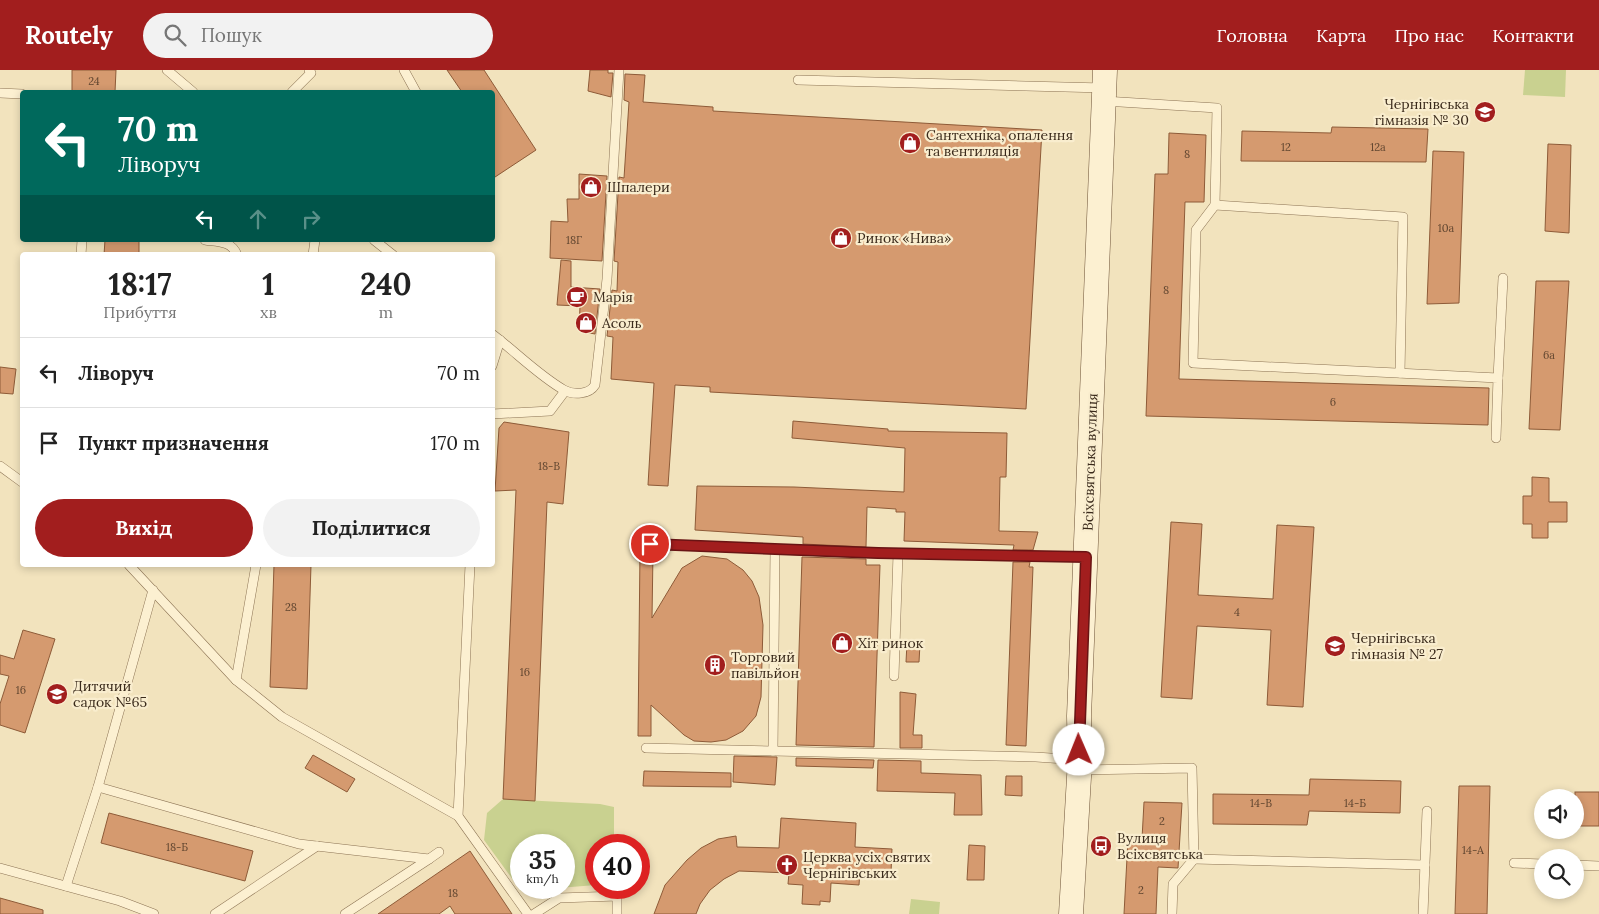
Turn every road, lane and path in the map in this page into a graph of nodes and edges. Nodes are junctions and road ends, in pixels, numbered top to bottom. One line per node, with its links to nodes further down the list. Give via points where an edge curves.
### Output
1 (167, 70): 7 (lane)
2 (309, 70): 8 (lane, via 311,73)
3 (404, 70): 9 (lane)
4 (619, 70): 21 (lane, via 608,271 595,385 586,393)
5 (798, 80): 6 (lane)
6 (1104, 87): 12 (lane, via 1217,108); 29 (street, Всіхсвятська вулиця)
7 (191, 90)
8 (294, 90)
9 (415, 90)
10 (0, 93): 11 (lane)
11 (20, 94)
12 (1215, 205): 19 (lane, via 1403,217); 19 (lane, via 1196,230 1193,363)
13 (216, 242): 15 (lane, via 228,244)
14 (377, 242): 16 (lane)
15 (236, 252)
16 (389, 252)
17 (1503, 278): 20 (lane)
18 (496, 337): 21 (lane)
19 (1400, 373): 20 (lane)
20 (1498, 378): 23 (lane)
21 (565, 391): 22 (lane, via 550,411)
22 (495, 414)
23 (1496, 438)
24 (0, 466): 25 (lane)
25 (20, 481)
26 (650, 544): 27 (lane)
27 (775, 549): 28 (lane); 37 (lane)
28 (898, 554): 29 (lane); 34 (lane)
29 (1086, 557): 38 (street, Всіхсвятська вулиця)
30 (131, 567): 33 (lane)
31 (256, 567): 35 (lane)
32 (470, 567): 41 (lane)
33 (153, 590): 35 (lane); 39 (lane)
34 (894, 676)
35 (236, 680): 41 (lane, via 282,717)
36 (646, 748): 37 (lane)
37 (773, 751): 38 (lane)
38 (1079, 765): 44 (lane, via 1192,768); 59 (street, Всіхсвятська вулиця)
39 (98, 787): 42 (lane, via 299,844); 52 (lane)
40 (1426, 811): 48 (lane)
41 (458, 816): 56 (lane)
42 (317, 846): 45 (lane); 54 (lane)
43 (439, 852): 45 (lane)
44 (1194, 858): 48 (lane); 60 (lane, via 1173,884)
45 (428, 859): 55 (lane)
46 (1514, 863): 47 (lane)
47 (1534, 864)
48 (1425, 865): 61 (lane)
49 (1584, 865): 50 (lane)
50 (1599, 866)
51 (0, 868): 52 (lane)
52 (66, 886): 53 (lane)
53 (154, 914)
54 (215, 914)
55 (345, 914)
56 (528, 914)
57 (534, 914): 58 (lane, via 559,898 617,896)
58 (618, 914)
59 (1071, 914)
60 (1172, 914)
61 (1423, 914)

